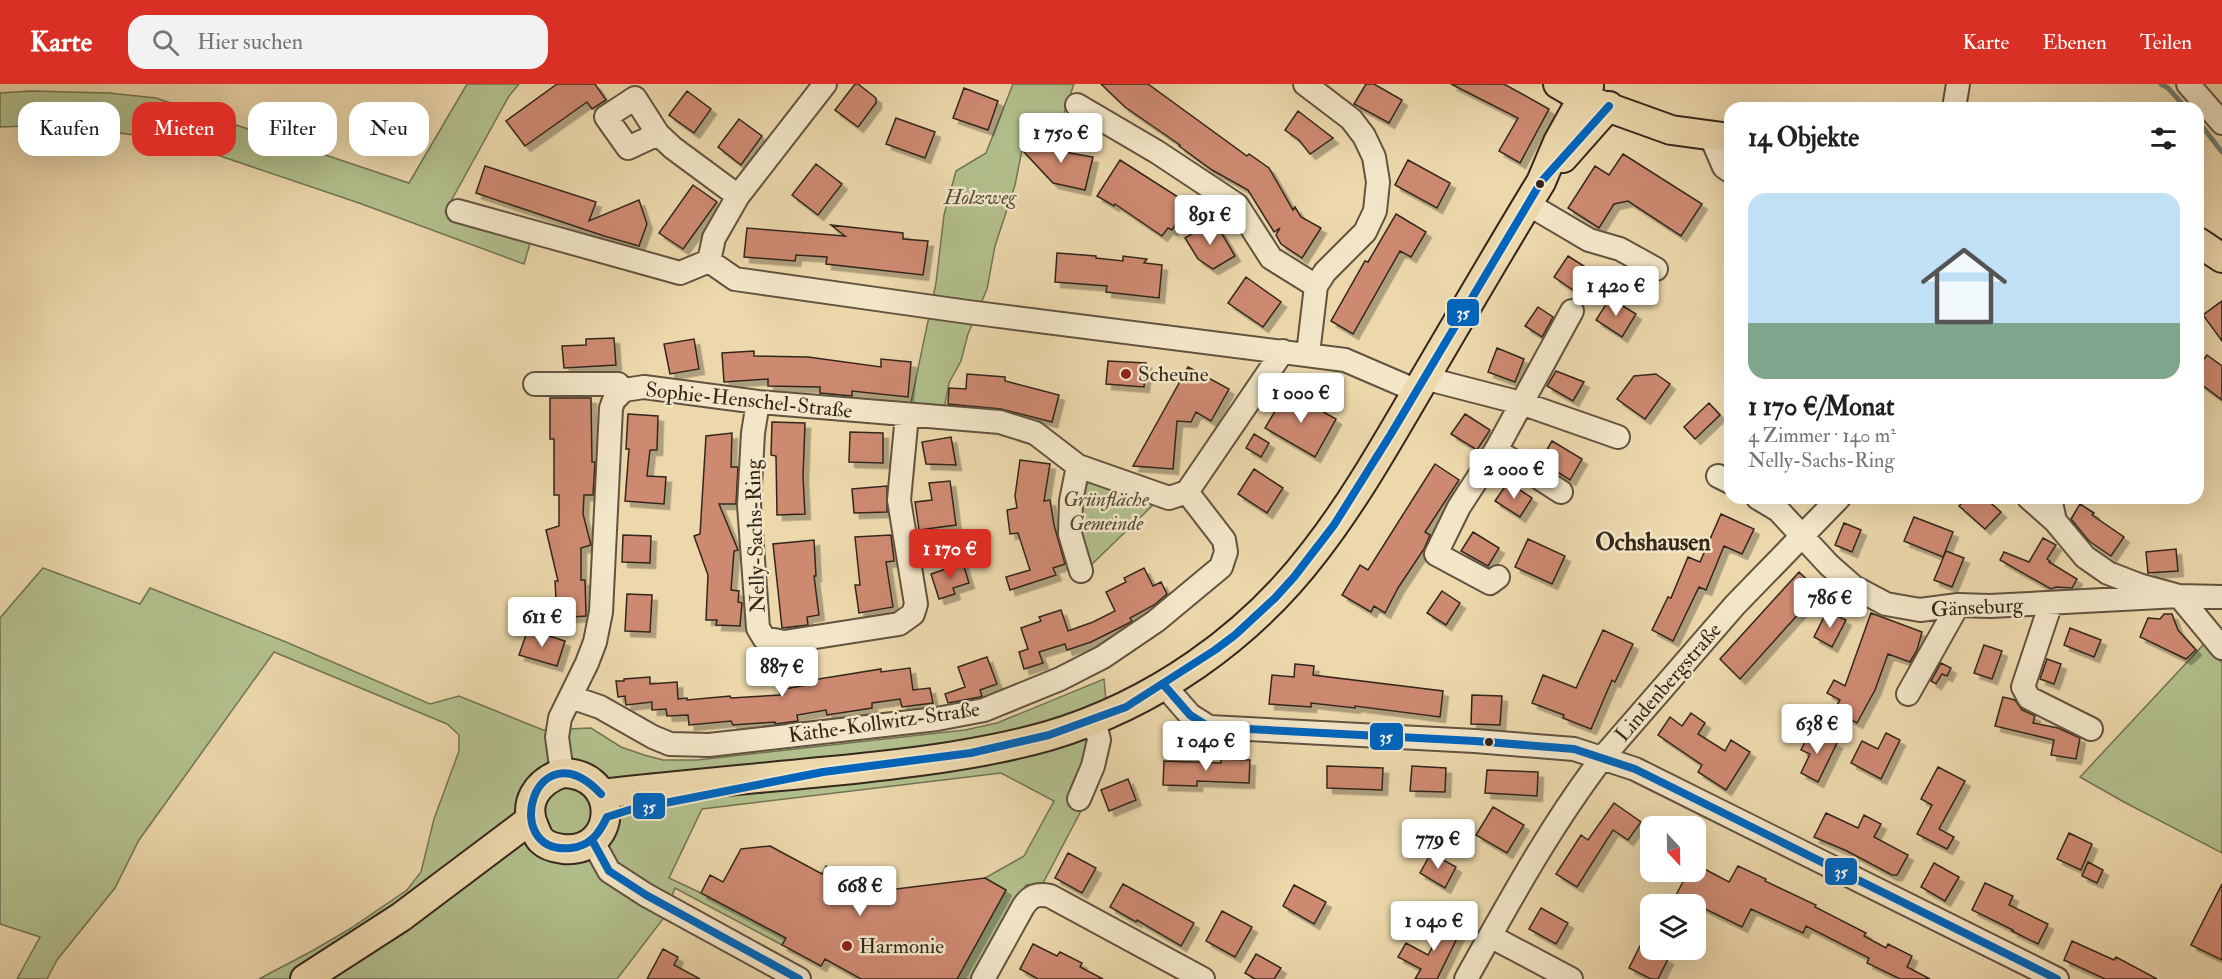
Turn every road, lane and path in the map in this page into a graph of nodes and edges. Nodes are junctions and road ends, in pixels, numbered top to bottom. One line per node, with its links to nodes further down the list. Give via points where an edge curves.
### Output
1 (825, 84): 16 (street)
2 (1305, 84): 22 (street, via 1351,119 1364,136 1374,157 1378,182 1375,211 1365,232)
3 (1958, 84): 6 (street)
4 (2188, 84): 8 (street)
5 (1578, 88): 10 (main road); 15 (main road)
6 (1955, 102)
7 (2204, 102): 11 (street)
8 (2204, 102)
9 (1077, 105): 22 (street, via 1237,206 1271,258)
10 (1609, 106): 13 (main road, via 1671,130); 15 (main road)
11 (2222, 123)
12 (658, 134): 16 (street)
13 (1720, 137): 14 (street)
14 (1724, 167)
15 (1535, 193): 21 (street, via 1589,240 1620,249); 28 (main road)
16 (738, 196): 20 (street, via 714,238)
17 (458, 211): 20 (street, via 680,273)
18 (2204, 246): 19 (main road)
19 (2222, 258)
20 (709, 261): 24 (street, via 735,279)
21 (1656, 269)
22 (1316, 286): 25 (street)
23 (1572, 311): 30 (street)
24 (1283, 351): 25 (street); 35 (street)
25 (1308, 354): 28 (street, via 1345,360)
26 (535, 384): 27 (street)
27 (618, 384)
28 (1420, 385): 30 (street); 50 (main road, via 1334,525 1294,577 1235,635)
29 (758, 402): 31 (street, Sophie-Henschel-Straße); 31 (street, Nelly-Sachs-Ring, via 750,505 758,628 764,638 784,642 899,624 913,614 916,604 899,500); 52 (street, Sophie-Henschel-Straße, via 644,387 624,390 614,400 601,612 596,642)
30 (1521, 403): 32 (street); 33 (street)
31 (907, 415): 34 (street, Sophie-Henschel-Straße, via 1000,422 1035,433)
32 (1618, 436)
33 (1496, 450): 36 (street); 44 (street, via 1459,507 1436,554 1490,583)
34 (1078, 466): 35 (street, Sophie-Henschel-Straße, via 1169,498); 43 (street, via 1070,534)
35 (1187, 492): 52 (street, Käthe-Kollwitz-Straße, via 1224,540 1226,552 1221,567 1156,621 1103,657 984,710 709,745 670,744 600,707)
36 (1561, 492)
37 (1768, 504): 42 (street)
38 (1833, 504): 42 (street, Lindenbergstraße)
39 (2036, 504): 41 (street)
40 (2051, 504): 41 (street)
41 (2055, 521): 45 (street, via 2085,557 2108,573)
42 (1802, 535): 48 (street, Gänseburg, via 1854,587 1886,604 1920,610); 55 (street, Lindenbergstraße, via 1735,605)
43 (1081, 571)
44 (1498, 577)
45 (2179, 596): 46 (street); 47 (street, Gänseburg); 49 (street)
46 (2222, 597)
47 (2051, 603): 48 (street, Gänseburg); 54 (street, via 2023,687 2028,698)
48 (1958, 605): 51 (street)
49 (2222, 648)
50 (1163, 684): 53 (main road); 55 (street, via 1190,715 1209,727 1475,741 1574,749)
51 (1908, 694)
52 (571, 697): 56 (street, Sophie-Henschel-Straße, via 560,718 557,737)
53 (1094, 720): 57 (street, via 1099,740); 58 (main road, via 980,752 822,772)
54 (2091, 729)
55 (1603, 757): 60 (street, Lindenbergstraße, via 1582,784); 67 (street, via 1635,769)
56 (562, 773): 58 (main road, via 586,778); 59 (main road, via 536,790 530,804)
57 (1079, 799)
58 (600, 817): 59 (main road, via 578,848 547,845); 62 (street, via 609,871)
59 (535, 830): 61 (main road, via 514,852 401,917)
60 (1490, 936): 65 (street, Lindenbergstraße); 66 (street)
61 (305, 979)
62 (799, 979)
63 (983, 979): 64 (street, via 1023,906 1028,899 1042,894)
64 (1203, 979)
65 (1466, 979)
66 (1570, 979)
67 (2057, 979)

